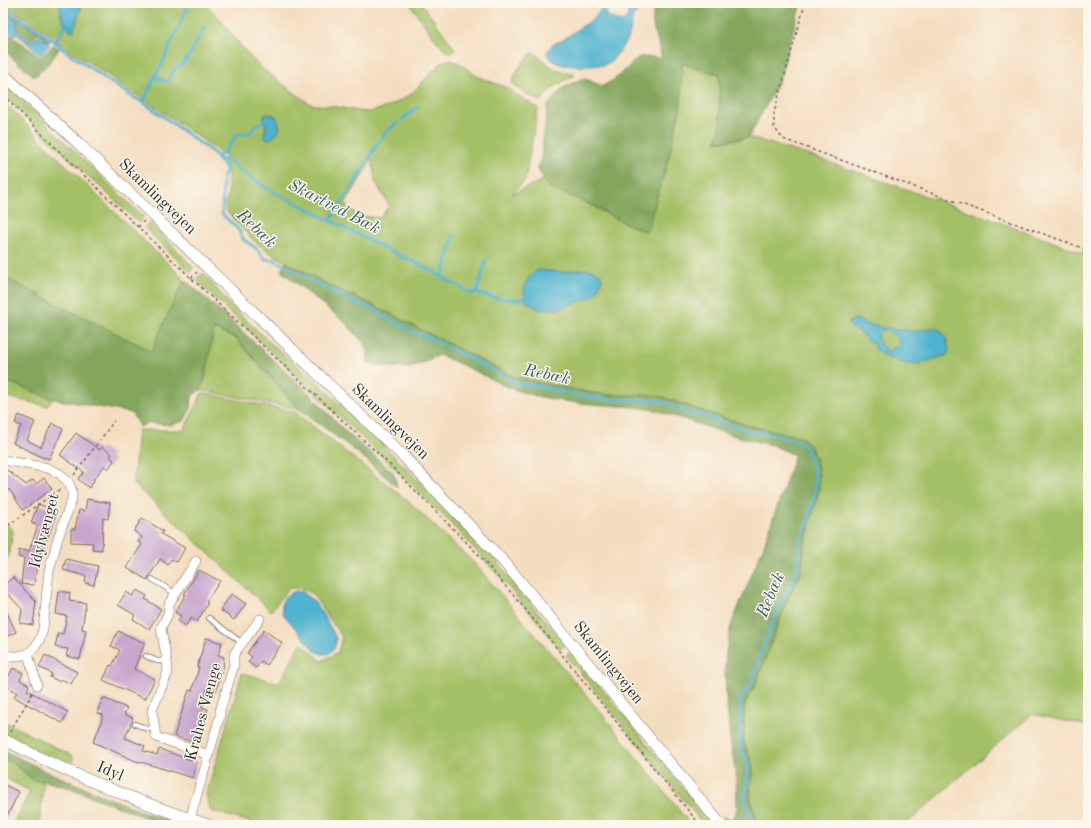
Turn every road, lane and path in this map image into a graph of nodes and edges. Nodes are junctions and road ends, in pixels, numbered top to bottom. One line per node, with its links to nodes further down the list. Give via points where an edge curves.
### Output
1 (805, 3): 4 (path, via 774,113 774,127 783,139)
2 (3, 74): 24 (street, Skamlingvejen, via 403,456 505,563)
3 (3, 95): 23 (path, via 191,278 390,465 478,554)
4 (1088, 250)
5 (3, 460): 13 (street, Idylvænget, via 48,468 60,474 69,483 72,491 72,499 49,571 40,639)
6 (196, 561): 8 (street)
7 (152, 580): 8 (lane)
8 (176, 594): 15 (street, via 161,628)
9 (209, 618): 11 (lane)
10 (260, 620): 11 (street, Krahes Vænge)
11 (242, 642): 20 (street, Krahes Vænge, via 234,654 234,665)
12 (3, 653): 13 (street, via 10,656)
13 (28, 654): 16 (street)
14 (146, 656): 15 (lane, via 157,661)
15 (167, 661): 18 (street, via 168,672 152,710)
16 (37, 685): 19 (path)
17 (135, 724): 18 (lane, via 148,729)
18 (155, 728): 20 (street, via 156,737)
19 (4, 740): 21 (street, Idyl, via 128,797)
20 (209, 755): 21 (street, Krahes Vænge)
21 (190, 819): 22 (street, Idyl)
22 (208, 825)
23 (700, 825)
24 (721, 825)

